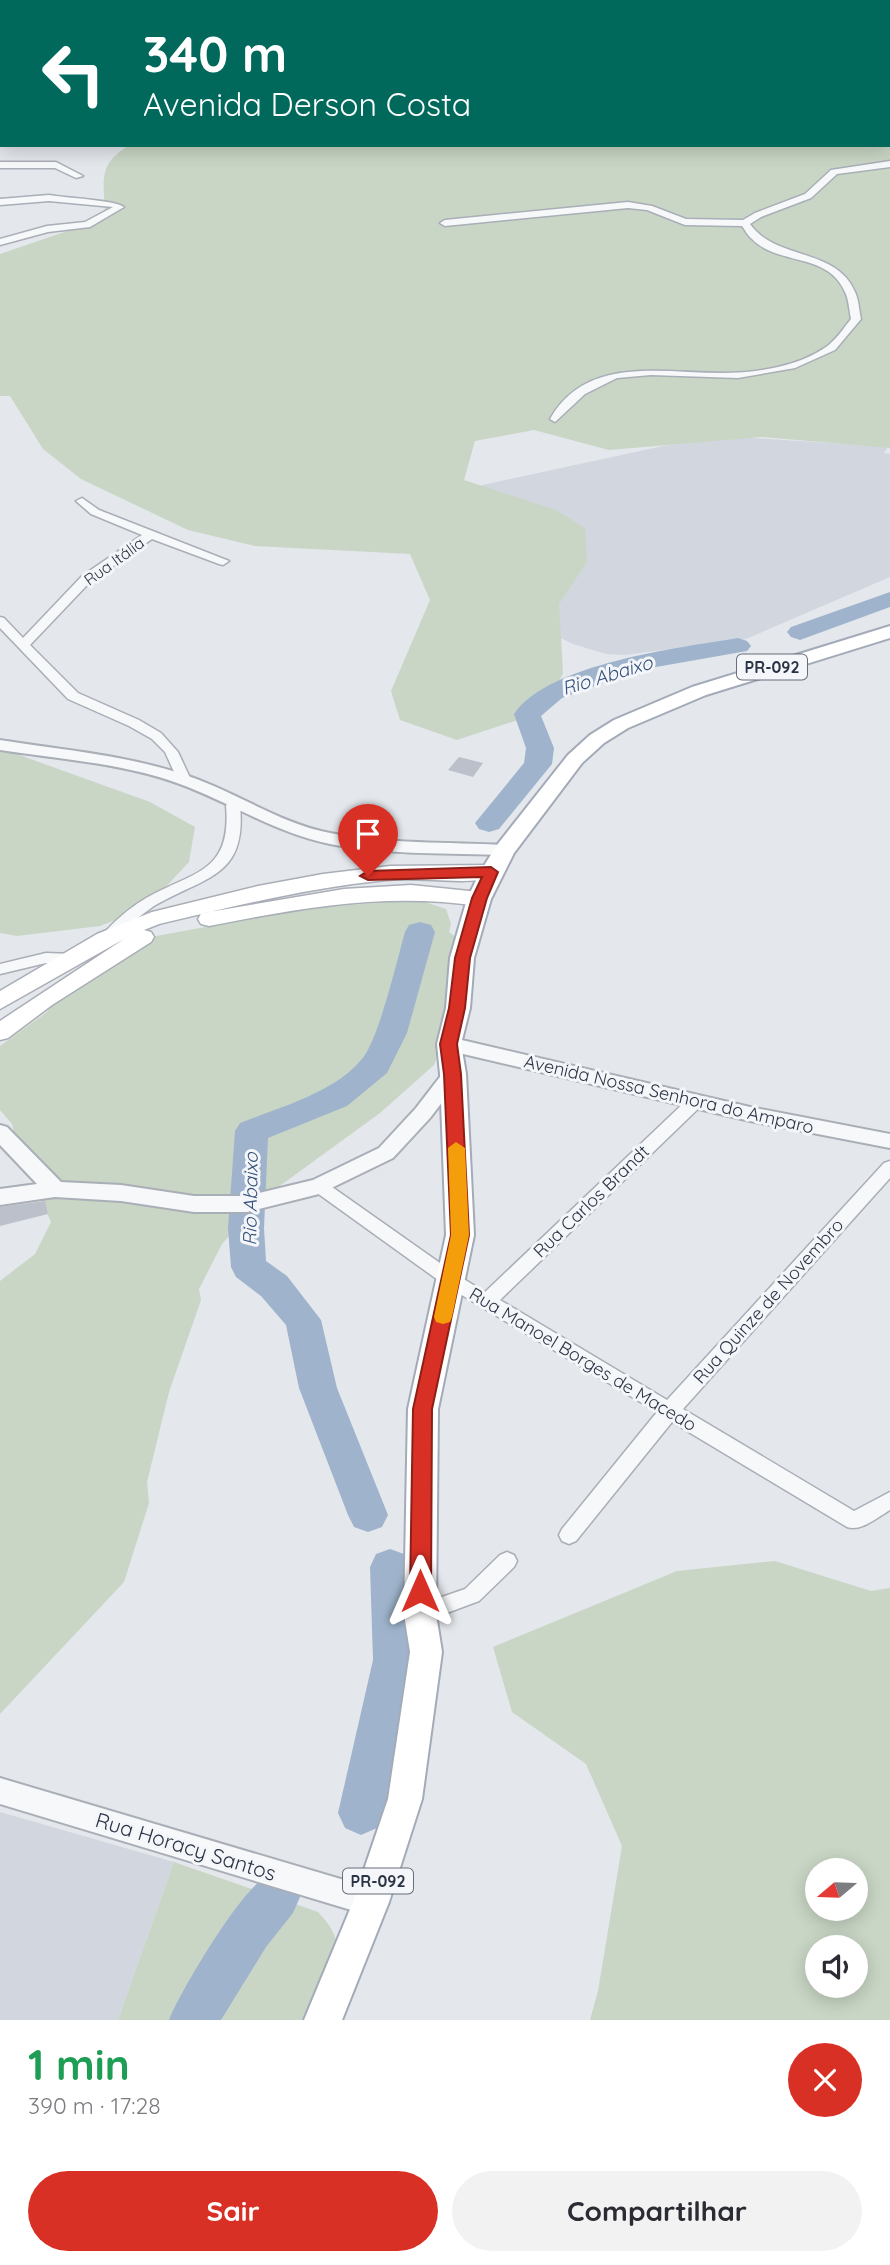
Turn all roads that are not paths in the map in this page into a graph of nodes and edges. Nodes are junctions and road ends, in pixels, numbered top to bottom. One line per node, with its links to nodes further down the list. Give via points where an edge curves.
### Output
1 (890, 164): 6 (street, via 834,172 808,196)
2 (0, 165): 3 (street, via 56,165)
3 (79, 176)
4 (0, 202): 8 (street, via 49,198 120,207 87,225)
5 (445, 223): 6 (street, via 628,205 685,222)
6 (745, 223): 10 (street, via 757,240 826,265 845,280 856,319 830,350 746,375 642,371 604,378 567,403)
7 (0, 233): 8 (street)
8 (31, 234): 9 (street)
9 (0, 242)
10 (555, 419)
11 (82, 501): 12 (street, Rua Itália, via 95,512)
12 (151, 534): 13 (street); 16 (street, Rua Itália, via 86,579)
13 (223, 561)
14 (0, 621): 16 (street)
15 (890, 632): 20 (main road, PR-092, via 746,675 621,724 575,759)
16 (23, 644): 18 (street, via 73,696 134,722 167,746)
17 (0, 745): 18 (street, via 144,768)
18 (184, 780): 19 (street)
19 (233, 804): 20 (street, via 294,830 332,839); 23 (street, via 237,835 221,863 134,912)
20 (505, 850): 21 (main road, PR-092)
21 (491, 872): 22 (main road, PR-092); 23 (main road, via 390,873 258,892 152,919)
22 (479, 898): 27 (main road, via 452,893 365,892 162,928 125,946); 28 (main road, PR-092, via 462,958)
23 (105, 939): 24 (main road)
24 (73, 960): 25 (street, via 46,958); 26 (main road)
25 (0, 969)
26 (0, 1001)
27 (0, 1032)
28 (449, 1044): 29 (main road, PR-092); 30 (street, Avenida Nossa Senhora do Amparo)
29 (453, 1074): 34 (street, via 386,1153); 37 (main road, PR-092, via 460,1235)
30 (695, 1102): 32 (street, Avenida Nossa Senhora do Amparo); 38 (street, Rua Carlos Brandt)
31 (0, 1132): 35 (street)
32 (890, 1141)
33 (890, 1167): 39 (street, Rua Quinze de Novembro)
34 (318, 1186): 35 (street, via 247,1204 194,1204); 37 (street, Rua Manoel Borges de Macedo)
35 (55, 1189): 36 (street)
36 (0, 1197)
37 (451, 1280): 38 (street, Rua Manoel Borges de Macedo); 43 (main road, PR-092, via 423,1409)
38 (487, 1301): 39 (street, Rua Manoel Borges de Macedo)
39 (669, 1411): 40 (street, Rua Manoel Borges de Macedo, via 854,1521); 41 (street, Rua Quinze de Novembro)
40 (890, 1500)
41 (569, 1535)
42 (507, 1561): 43 (street, via 471,1595)
43 (420, 1614): 45 (main road, PR-092, via 426,1652 405,1799)
44 (0, 1791): 45 (street, Rua Horacy Santos)
45 (371, 1902): 46 (main road, PR-092)
46 (323, 2020)

